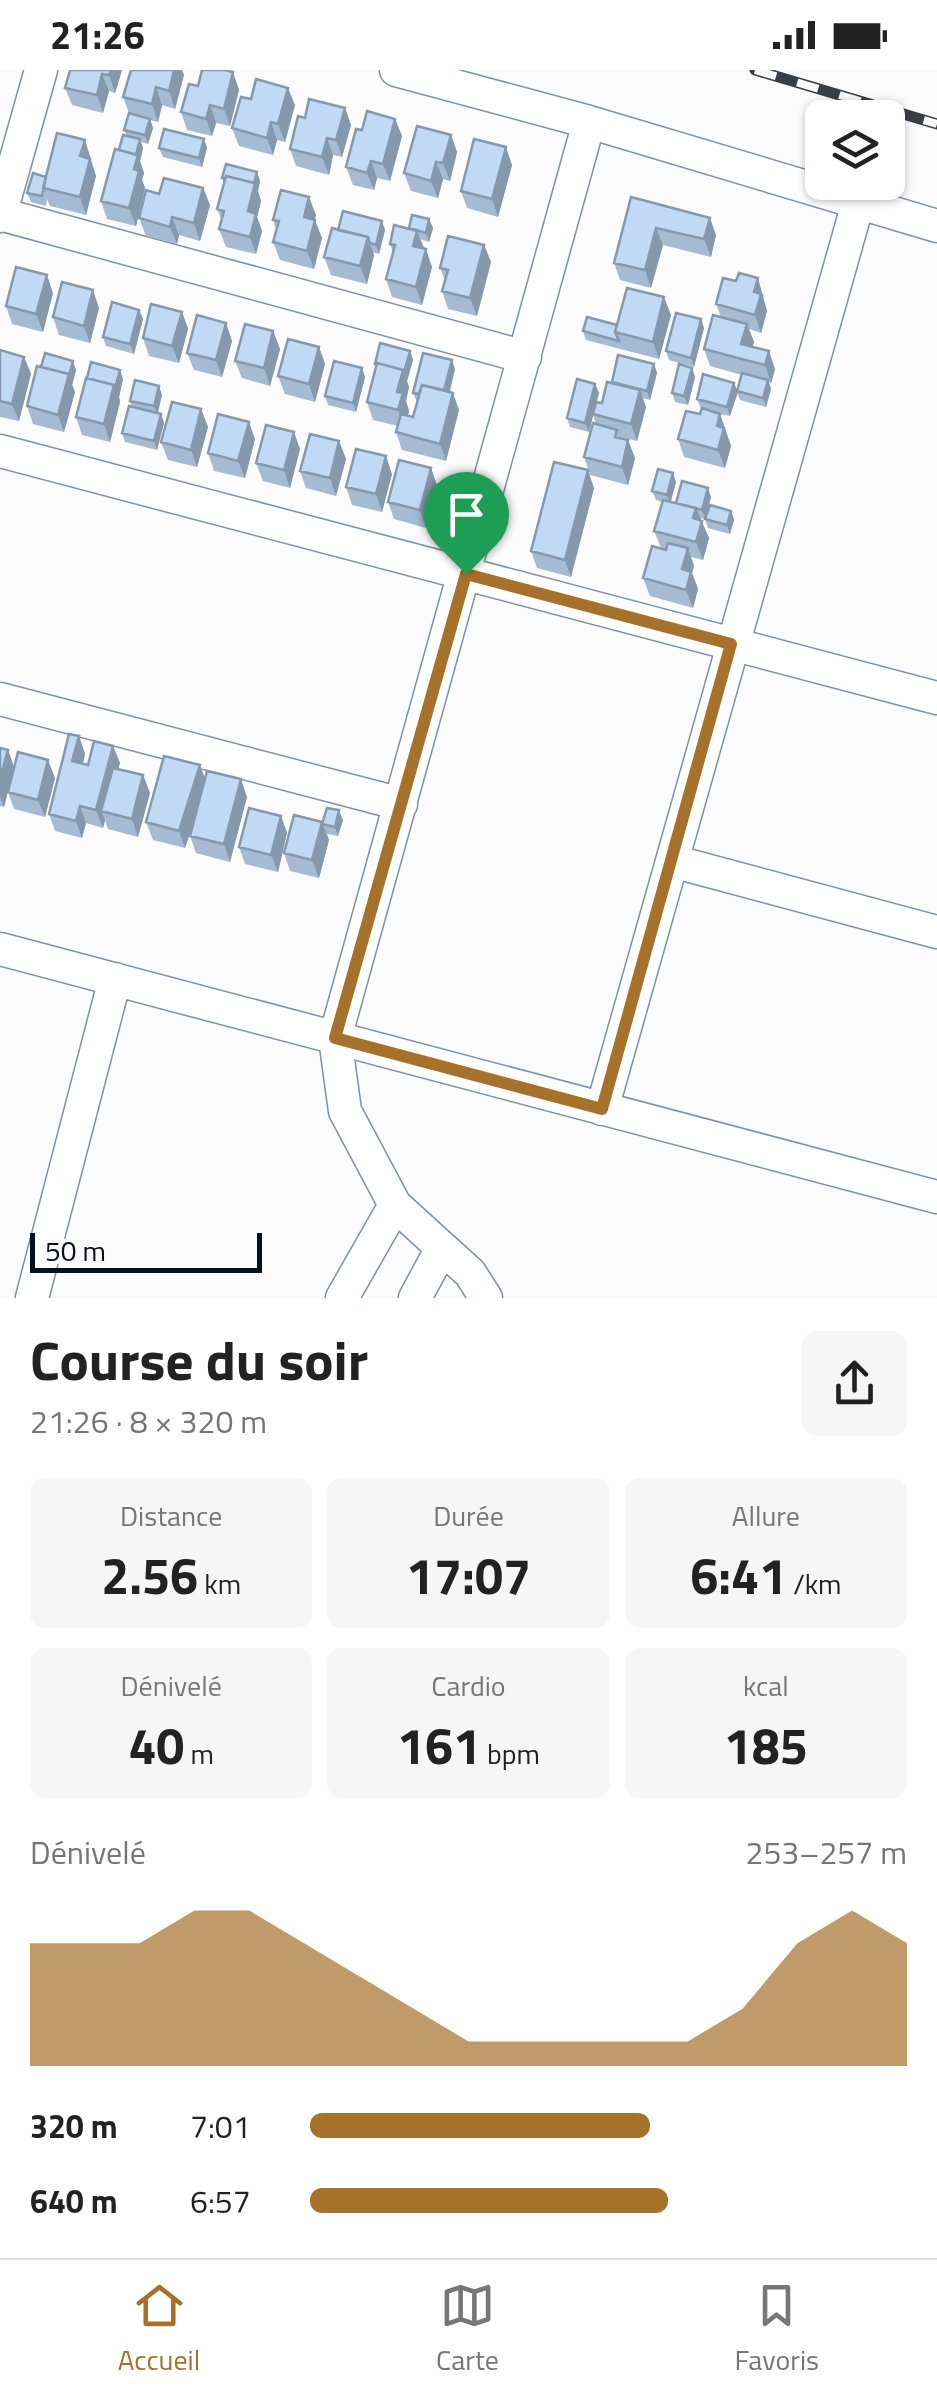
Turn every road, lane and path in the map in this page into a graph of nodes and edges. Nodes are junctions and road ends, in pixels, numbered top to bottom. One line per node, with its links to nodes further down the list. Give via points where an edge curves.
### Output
1 (41, 70): 5 (street)
2 (396, 70): 3 (street)
3 (590, 122): 4 (street); 7 (street)
4 (858, 202): 6 (street); 10 (street)
5 (0, 215): 7 (street)
6 (937, 226)
7 (525, 357): 9 (street)
8 (0, 452): 9 (street)
9 (466, 574): 10 (street); 13 (street)
10 (731, 644): 11 (street); 14 (street)
11 (937, 698)
12 (0, 699): 13 (street)
13 (401, 804): 18 (street)
14 (672, 861): 15 (street); 19 (street)
15 (937, 932)
16 (0, 949): 17 (street)
17 (116, 980): 18 (street); 23 (street)
18 (335, 1038): 19 (street); 21 (street, via 345,1111)
19 (602, 1109): 20 (street)
20 (937, 1197)
21 (396, 1205): 22 (street); 24 (street)
22 (442, 1248): 25 (street); 26 (street)
23 (32, 1298)
24 (342, 1298)
25 (416, 1298)
26 (486, 1298)

